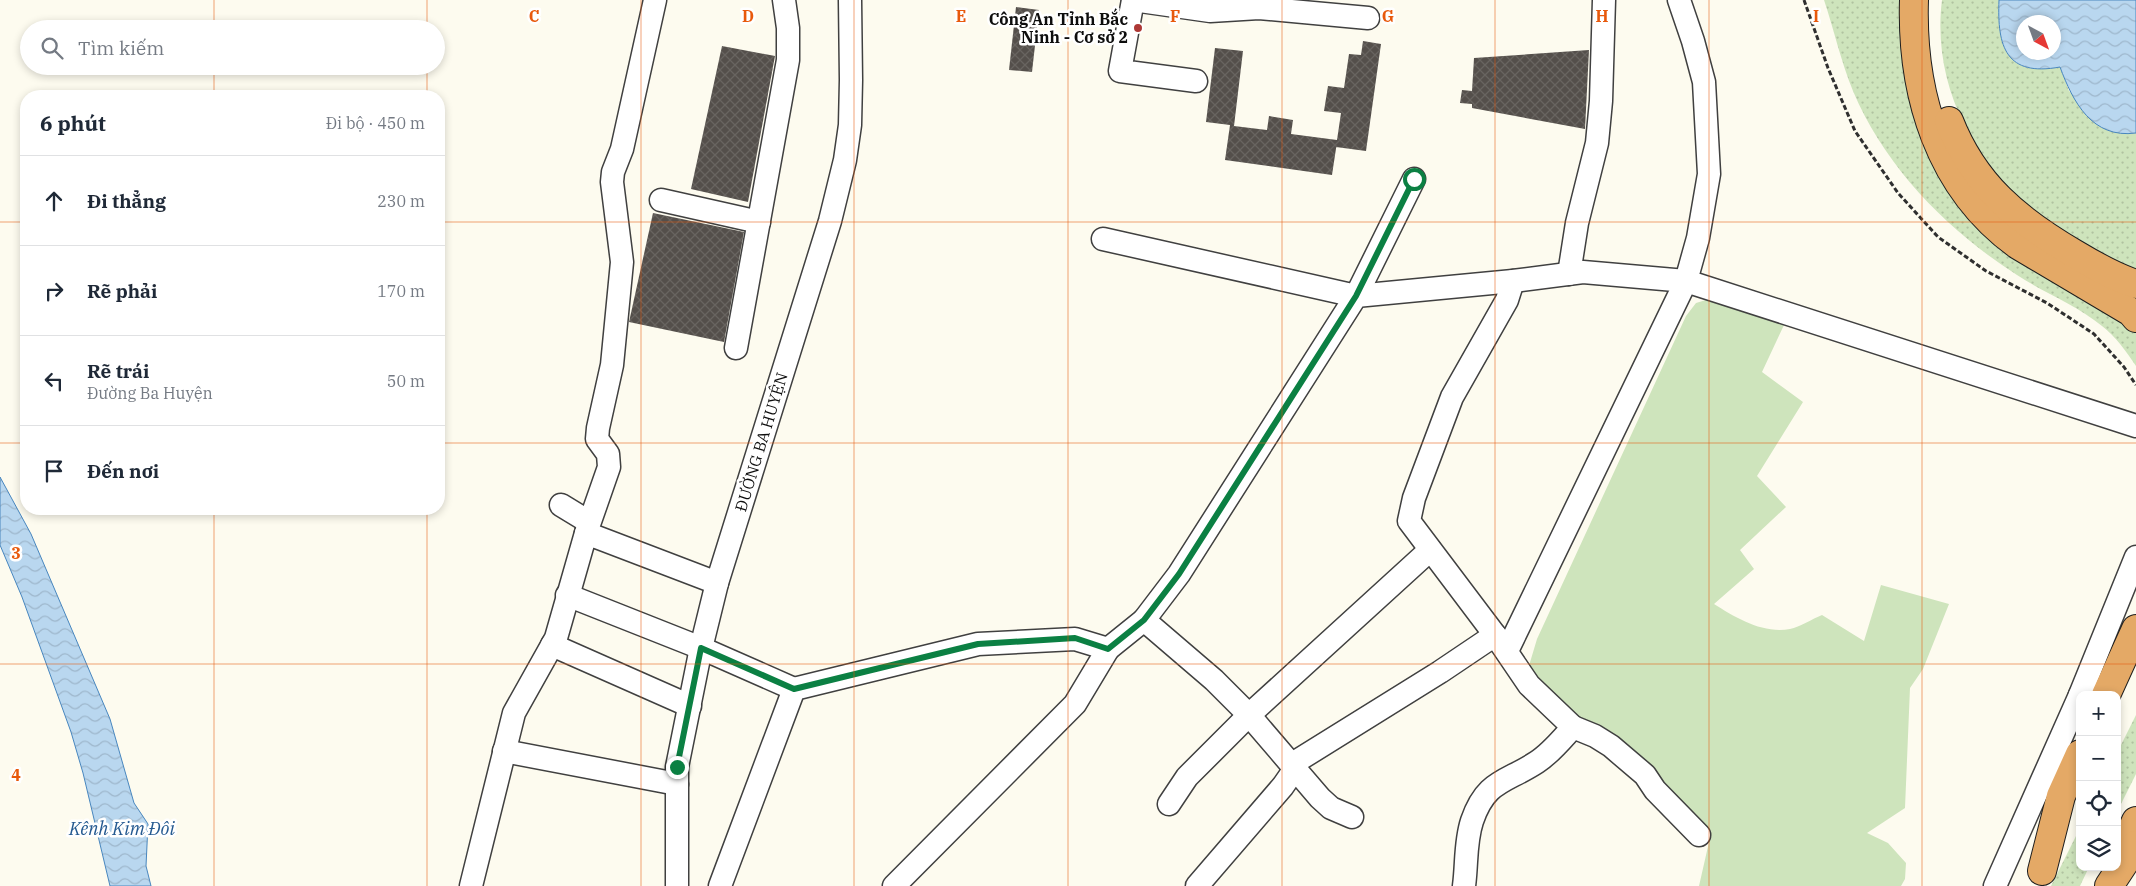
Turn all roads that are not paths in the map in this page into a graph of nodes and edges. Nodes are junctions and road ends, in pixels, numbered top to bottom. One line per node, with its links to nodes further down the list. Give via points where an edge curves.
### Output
1 (655, 0): 24 (street, via 612,182 622,262 612,365 598,428 598,439 608,454 609,467)
2 (784, 0): 13 (street, via 788,60)
3 (850, 0): 27 (street, ĐƯỜNG BA HUYỆN, via 851,101 845,160 830,222)
4 (1133, 0): 9 (street, via 1210,11 1259,8); 10 (street, via 1120,71)
5 (1604, 0): 15 (street, via 1597,144 1577,223)
6 (1679, 0): 17 (street, via 1704,82 1709,174 1698,238)
7 (1914, 0): 20 (highway, via 1914,46 1920,89 1936,138 1962,186 2001,233)
8 (1933, 0): 18 (highway, via 1930,32 1935,79 1954,134 1977,172 2007,207 2034,230 2103,270)
9 (1368, 18)
10 (1196, 81)
11 (1414, 179): 19 (street)
12 (661, 200): 13 (street)
13 (759, 222): 21 (street)
14 (1103, 239): 19 (street)
15 (1569, 274): 16 (street); 17 (street, via 1583,272)
16 (1513, 281): 19 (street); 25 (street, via 1508,300 1452,397 1414,498 1409,521)
17 (1686, 281): 22 (street); 31 (street)
18 (2136, 284)
19 (1356, 296): 29 (street, via 1179,574)
20 (2136, 318)
21 (736, 348)
22 (2136, 426)
23 (560, 505): 24 (street)
24 (587, 527): 27 (street); 28 (street)
25 (1430, 550): 31 (street); 42 (street)
26 (2136, 557): 37 (street)
27 (717, 583): 33 (street, ĐƯỜNG BA HUYỆN)
28 (567, 595): 32 (street); 33 (street)
29 (1144, 620): 34 (street); 42 (street)
30 (2136, 629): 38 (highway)
31 (1501, 643): 43 (street, via 1529,686); 46 (street, via 1440,672)
32 (552, 645): 41 (street); 44 (street, via 514,713)
33 (701, 648): 36 (street); 41 (street, ĐƯỜNG BA HUYỆN)
34 (1108, 649): 36 (street, via 1075,638 978,644); 60 (street, via 1075,704)
35 (2136, 665): 39 (highway)
36 (794, 689): 59 (street)
37 (2082, 691)
38 (2108, 691)
39 (2121, 698)
40 (2076, 704): 63 (street)
41 (690, 706): 47 (street, ĐƯỜNG BA HUYỆN, via 677,767)
42 (1249, 715): 46 (street); 49 (street, via 1187,777)
43 (1573, 727): 52 (street, via 1611,746 1645,775 1655,790); 62 (street, via 1539,761 1491,786 1480,802 1466,847)
44 (504, 751): 47 (street); 57 (street)
45 (2076, 763): 56 (highway, via 2061,796)
46 (1292, 764): 50 (street, via 1332,808); 61 (street, via 1292,773 1283,786)
47 (677, 784): 58 (street, ĐƯỜNG BA HUYỆN)
48 (2076, 798): 56 (highway)
49 (1169, 804)
50 (1352, 817)
51 (2136, 821): 54 (highway)
52 (1699, 835)
53 (2136, 845): 64 (highway)
54 (2121, 853)
55 (2114, 871): 64 (highway)
56 (2038, 878)
57 (471, 886)
58 (677, 886)
59 (720, 886)
60 (894, 886)
61 (1197, 886)
62 (1464, 886)
63 (1995, 886)
64 (2108, 886)

